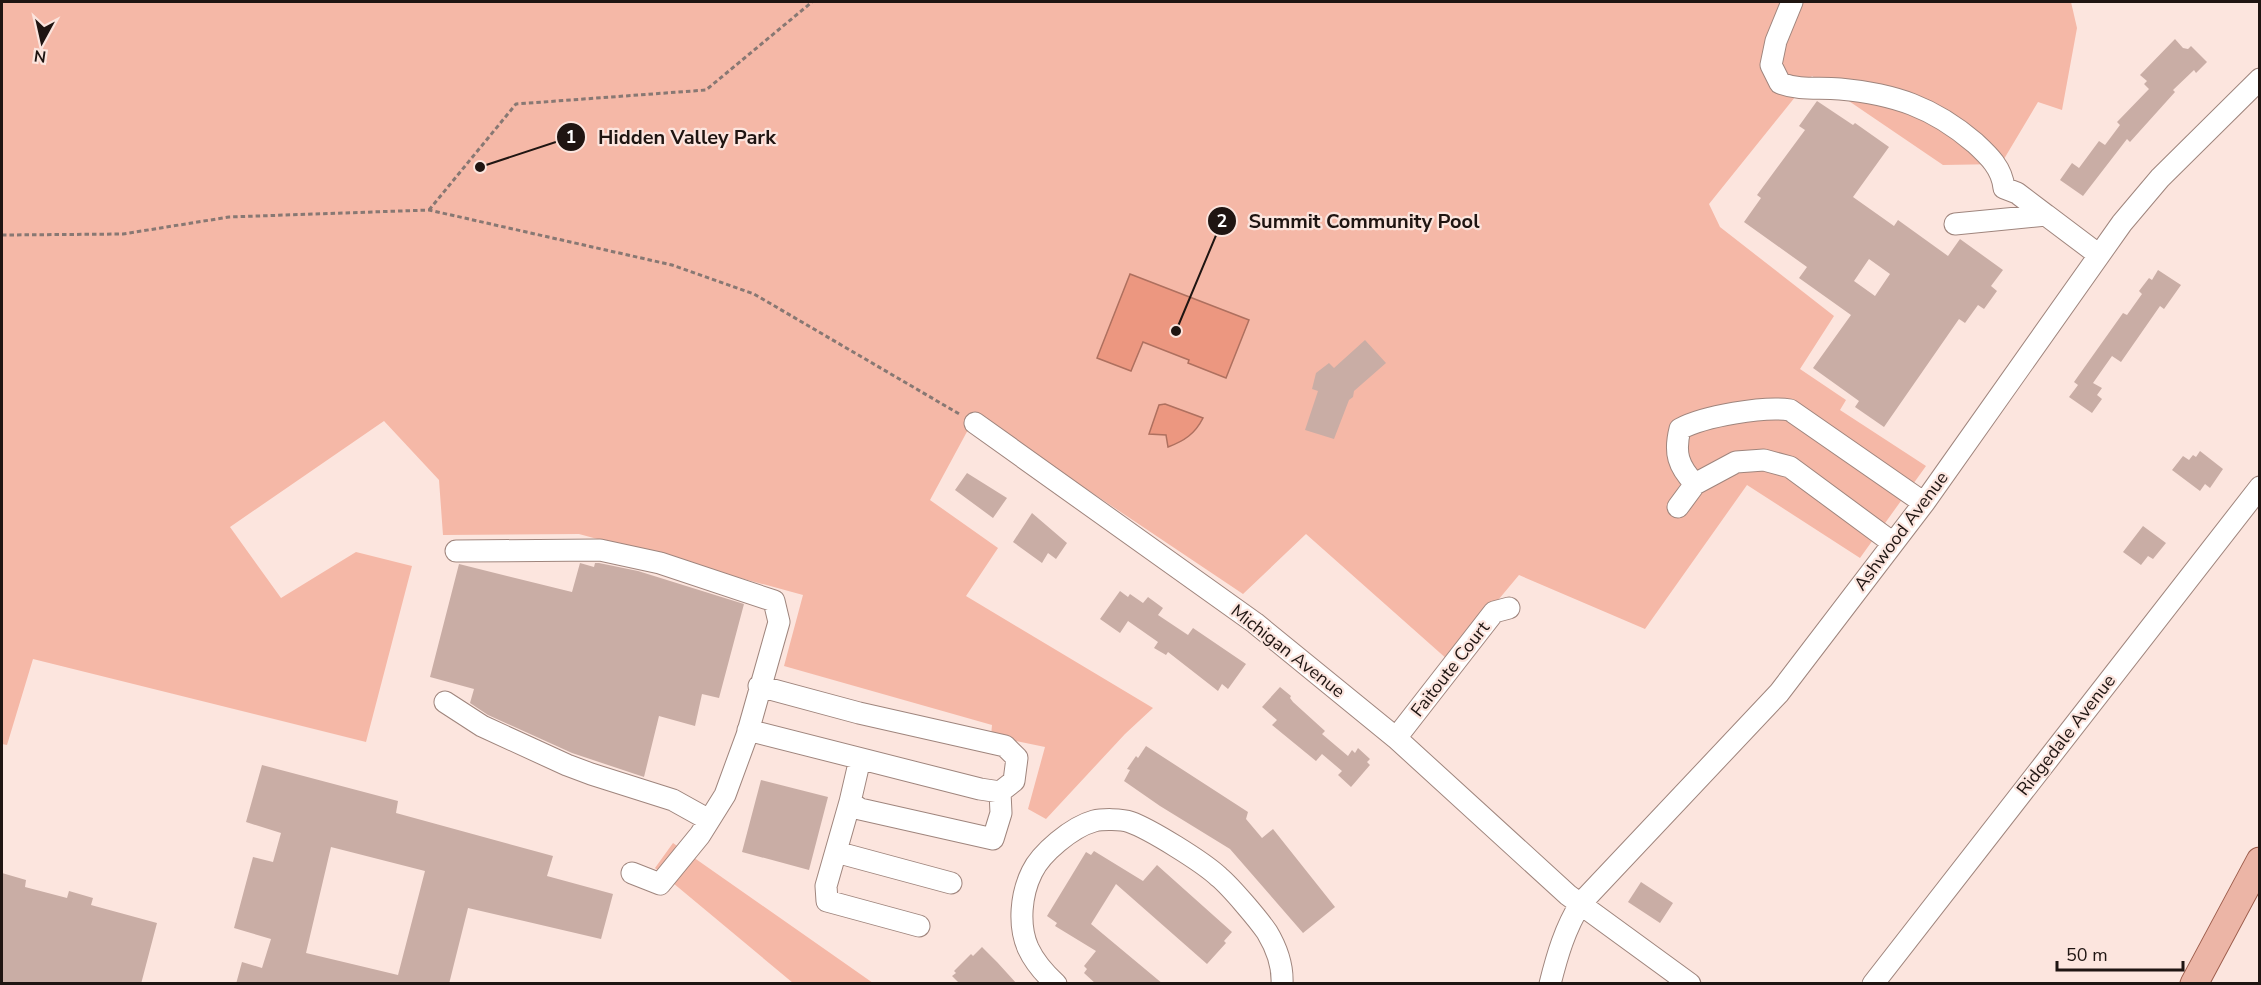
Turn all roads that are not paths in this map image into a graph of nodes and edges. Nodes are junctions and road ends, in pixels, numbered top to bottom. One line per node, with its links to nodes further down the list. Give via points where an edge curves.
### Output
1 (1792, 2): 3 (street, via 1771,65 1780,83 1796,89 1873,93 1941,117 1988,155 2003,175 2004,188)
2 (2259, 79): 5 (street, Ashwood Avenue, via 2160,178)
3 (2046, 215): 4 (street); 5 (street)
4 (1955, 224)
5 (2100, 255): 9 (street, Ashwood Avenue)
6 (975, 423): 17 (street, Michigan Avenue, via 1255,623)
7 (1695, 484): 9 (street, via 1678,459 1680,429 1692,422 1773,408 1790,410); 10 (street); 11 (street, via 1737,462 1764,460 1790,468)
8 (2259, 487): 32 (street, Ridgedale Avenue)
9 (1924, 503): 11 (street, Ashwood Avenue)
10 (1678, 507)
11 (1893, 543): 26 (street, Ashwood Avenue, via 1779,693)
12 (456, 551): 14 (street, via 600,550 660,564 774,601 779,622)
13 (1509, 608): 17 (street, Faitoute Court, via 1494,612)
14 (759, 686): 16 (street); 19 (street, via 1005,746 1017,759 1014,782)
15 (445, 702): 21 (street, via 482,726 567,765 673,800)
16 (748, 730): 18 (street); 21 (street, via 725,795)
17 (1396, 738): 26 (street, Michigan Avenue)
18 (860, 759): 19 (street); 20 (street)
19 (1000, 792): 20 (street, via 1001,813 993,839 860,809)
20 (850, 802): 22 (street)
21 (709, 820): 24 (street, via 660,884)
22 (836, 852): 25 (street); 27 (street, via 826,886 827,901)
23 (2259, 861): 33 (main road)
24 (632, 873)
25 (951, 883)
26 (1581, 903): 30 (street, Ashwood Avenue, via 1559,948); 31 (street, Michigan Avenue)
27 (919, 926)
28 (1056, 984): 29 (street, via 1028,948 1022,925 1023,899 1032,872 1051,847 1094,821 1129,821 1219,876 1267,931 1277,953)
29 (1282, 984)
30 (1550, 984)
31 (1690, 984)
32 (1873, 984)
33 (2194, 984)

